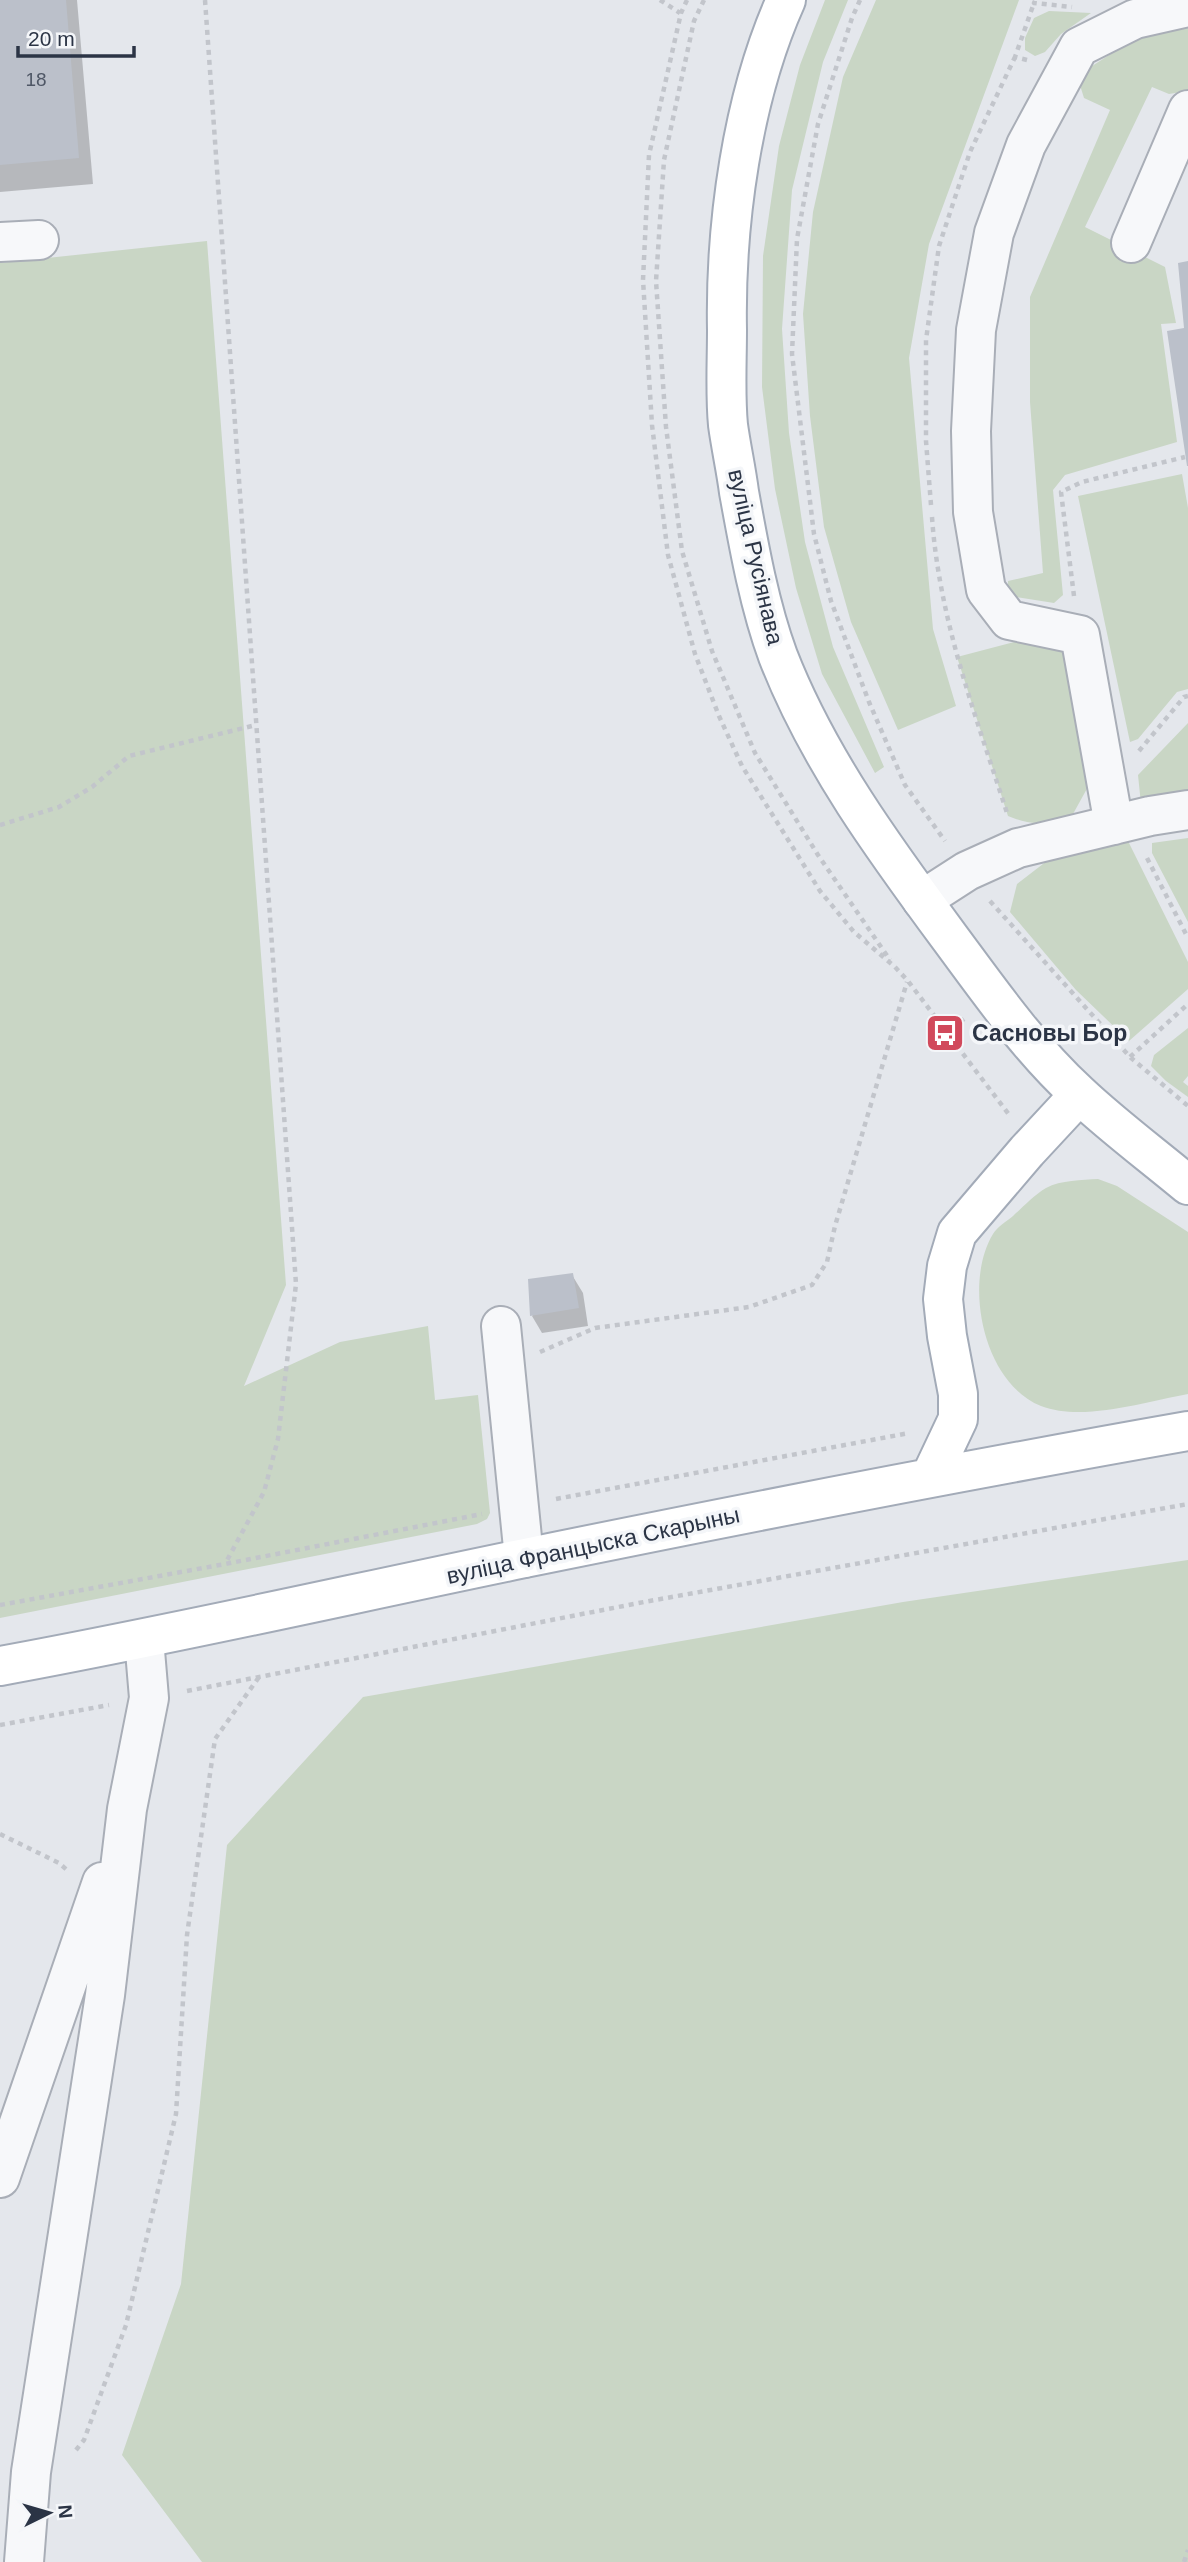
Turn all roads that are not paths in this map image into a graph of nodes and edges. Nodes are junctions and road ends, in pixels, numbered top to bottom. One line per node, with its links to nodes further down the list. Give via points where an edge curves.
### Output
1 (786, 0): 9 (main road, вуліца Русіянава, via 752,102 736,187 728,247 728,423 747,538 778,655 836,775)
2 (1188, 7): 8 (street, via 1135,19 1079,47 1026,145 994,233 976,330 973,498 985,590 1009,620 1080,635)
3 (1188, 110): 6 (street)
4 (39, 240): 5 (street)
5 (0, 242)
6 (1131, 243)
7 (1188, 810): 8 (street)
8 (1121, 823): 9 (street, via 1018,848 967,871)
9 (922, 900): 10 (main road, вуліца Русіянава, via 1030,1043)
10 (1079, 1095): 11 (main road, вуліца Русіянава); 14 (main road, via 957,1233 943,1299 958,1419)
11 (1188, 1185)
12 (501, 1325): 15 (street)
13 (1188, 1431): 14 (main road, вуліца Францыска Скарыны)
14 (931, 1476): 15 (main road, вуліца Францыска Скарыны)
15 (523, 1558): 16 (main road, вуліца Францыска Скарыны)
16 (144, 1639): 17 (main road, вуліца Францыска Скарыны); 18 (street, via 149,1698)
17 (0, 1666)
18 (127, 1809): 19 (street); 20 (street, via 104,1995 31,2472)
19 (0, 2178)
20 (24, 2562)

